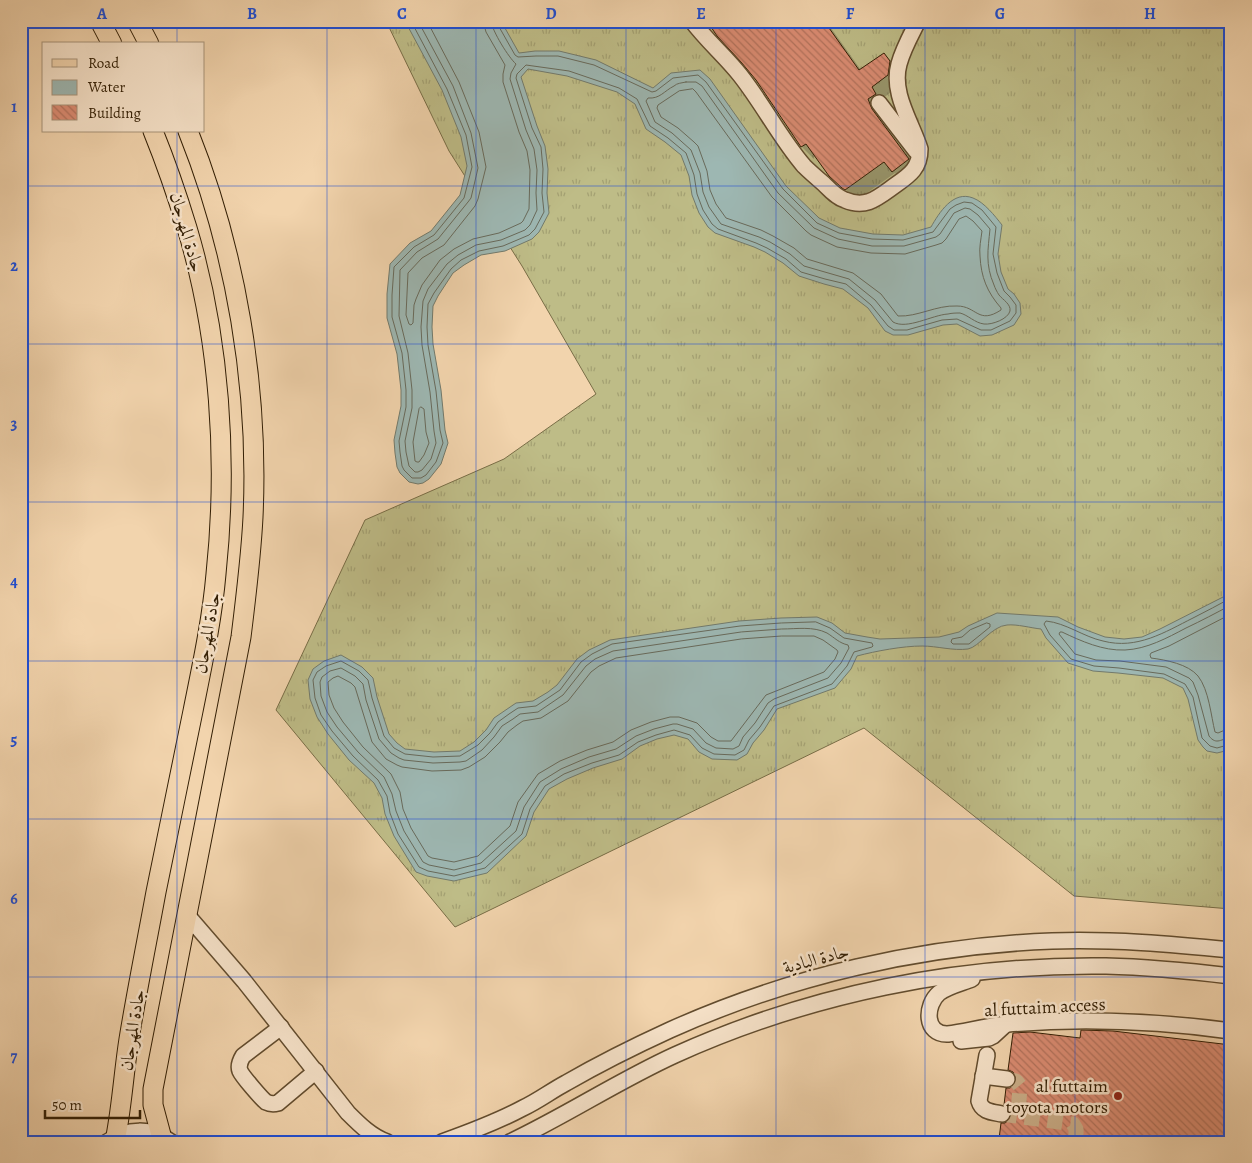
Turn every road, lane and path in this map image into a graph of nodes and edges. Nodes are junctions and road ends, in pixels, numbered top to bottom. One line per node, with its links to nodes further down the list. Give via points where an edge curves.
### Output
1 (100, 21): 5 (main road)
2 (137, 21): 6 (main road)
3 (692, 21): 10 (street, via 742,77 804,165 842,200 859,203 876,200 909,175)
4 (918, 21): 10 (street, via 899,64 897,78 899,94)
5 (111, 42)
6 (148, 42)
7 (879, 103): 10 (street)
8 (153, 132): 23 (main road, جادة المهرجان, via 188,230 202,287 219,401 221,517 208,633 129,1037 121,1109)
9 (188, 132): 11 (main road, جادة المهرجان, via 232,273 248,376 254,463 249,577)
10 (920, 156)
11 (187, 915): 15 (street); 22 (main road, جادة المهرجان, via 153,1088 154,1105)
12 (1231, 950): 25 (street, جادة البادية, via 1141,942 1052,941 921,954 836,972 751,998 678,1027 566,1082 524,1108)
13 (996, 970): 14 (street, via 1108,966); 16 (street, al futtaim access, via 946,989 937,996 931,1005 929,1019 933,1028 941,1034 948,1034 1007,1024 1122,1022); 26 (street, via 877,988 743,1027 641,1071)
14 (1231, 976)
15 (280, 1027): 18 (street); 18 (street, via 243,1056 239,1067 242,1075 266,1102 275,1104)
16 (1231, 1031)
17 (987, 1055): 19 (street)
18 (316, 1071): 24 (street, via 348,1113 373,1136)
19 (983, 1076): 20 (street); 21 (street, via 980,1105 986,1111)
20 (1007, 1079)
21 (1002, 1114)
22 (166, 1138): 23 (street, via 138,1130)
23 (112, 1139)
24 (386, 1142)
25 (442, 1142)
26 (510, 1142)

